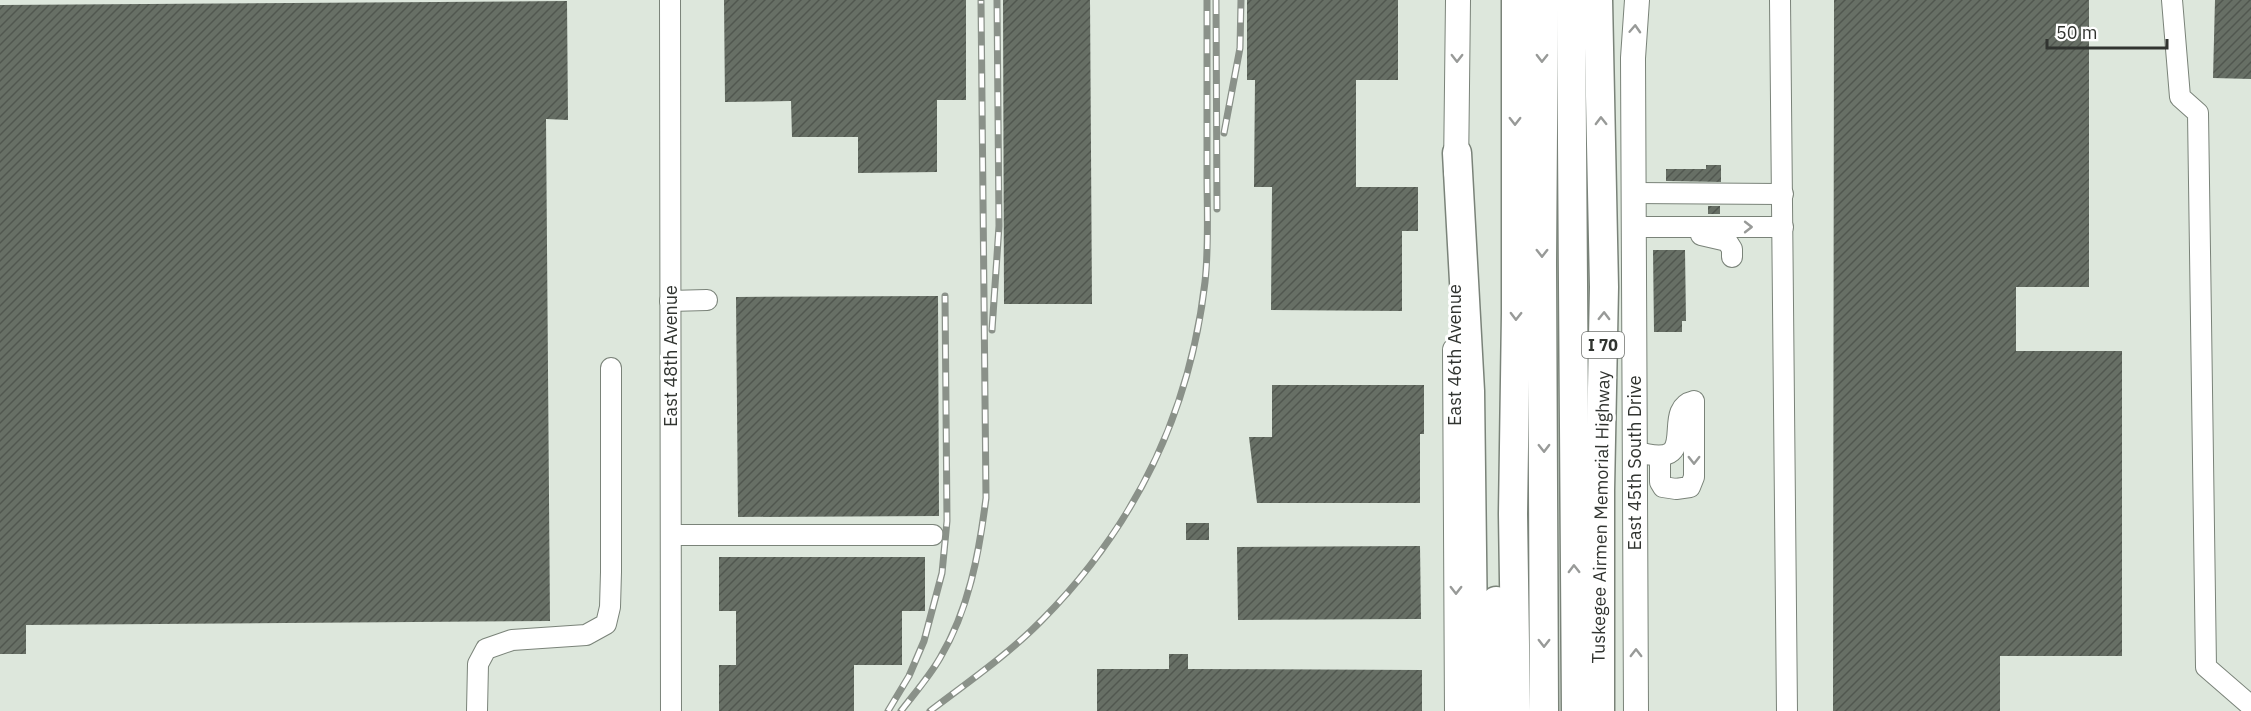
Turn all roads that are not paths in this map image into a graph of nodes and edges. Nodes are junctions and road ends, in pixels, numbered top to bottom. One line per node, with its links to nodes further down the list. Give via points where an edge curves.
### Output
1 (670, 0): 19 (street, East 48th Avenue)
2 (1458, 0): 10 (main road, East 46th Avenue, one-way to 10)
3 (1516, 0): 23 (highway, one-way to 23)
4 (1544, 0): 34 (highway, one-way to 34)
5 (1571, 0): 35 (highway, one-way to 5)
6 (1598, 0): 26 (highway, Tuskegee Airmen Memorial Highway / I 70, one-way to 6, via 1600,490 1604,287)
7 (1637, 0): 11 (main road, East 45th South Drive, one-way to 7, via 1633,58)
8 (1780, 0): 13 (street)
9 (2172, 0): 27 (street, via 2180,97 2198,113 2206,667)
10 (1457, 153): 30 (main road, East 46th Avenue, one-way to 30, via 1454,225); 31 (highway, via 1470,392)
11 (1634, 193): 12 (street); 14 (main road, East 45th South Drive)
12 (1672, 194): 13 (street); 15 (street)
13 (1783, 194): 16 (street)
14 (1634, 227): 15 (street); 21 (main road, East 45th South Drive)
15 (1672, 227): 16 (street, one-way to 16); 17 (street, via 1723,239 1731,245)
16 (1783, 227): 37 (street)
17 (1732, 257)
18 (706, 300): 19 (street)
19 (670, 301): 24 (street, East 48th Avenue)
20 (611, 368): 28 (street, via 611,572 606,624 586,634 512,640 486,649 478,664)
21 (1635, 451): 22 (street); 36 (main road, East 45th South Drive, one-way to 21)
22 (1660, 457): 22 (street, one-way to 22, via 1673,450 1681,409 1694,401 1694,477 1690,487 1664,488 1660,483)
23 (1513, 514): 32 (highway, via 1497,591); 33 (highway)
24 (671, 535): 25 (street); 29 (street, East 48th Avenue)
25 (933, 535)
26 (1602, 704)
27 (2251, 706)
28 (477, 711)
29 (671, 711)
30 (1457, 711)
31 (1474, 711)
32 (1492, 711)
33 (1516, 711)
34 (1544, 711)
35 (1575, 711)
36 (1636, 711)
37 (1786, 711)

